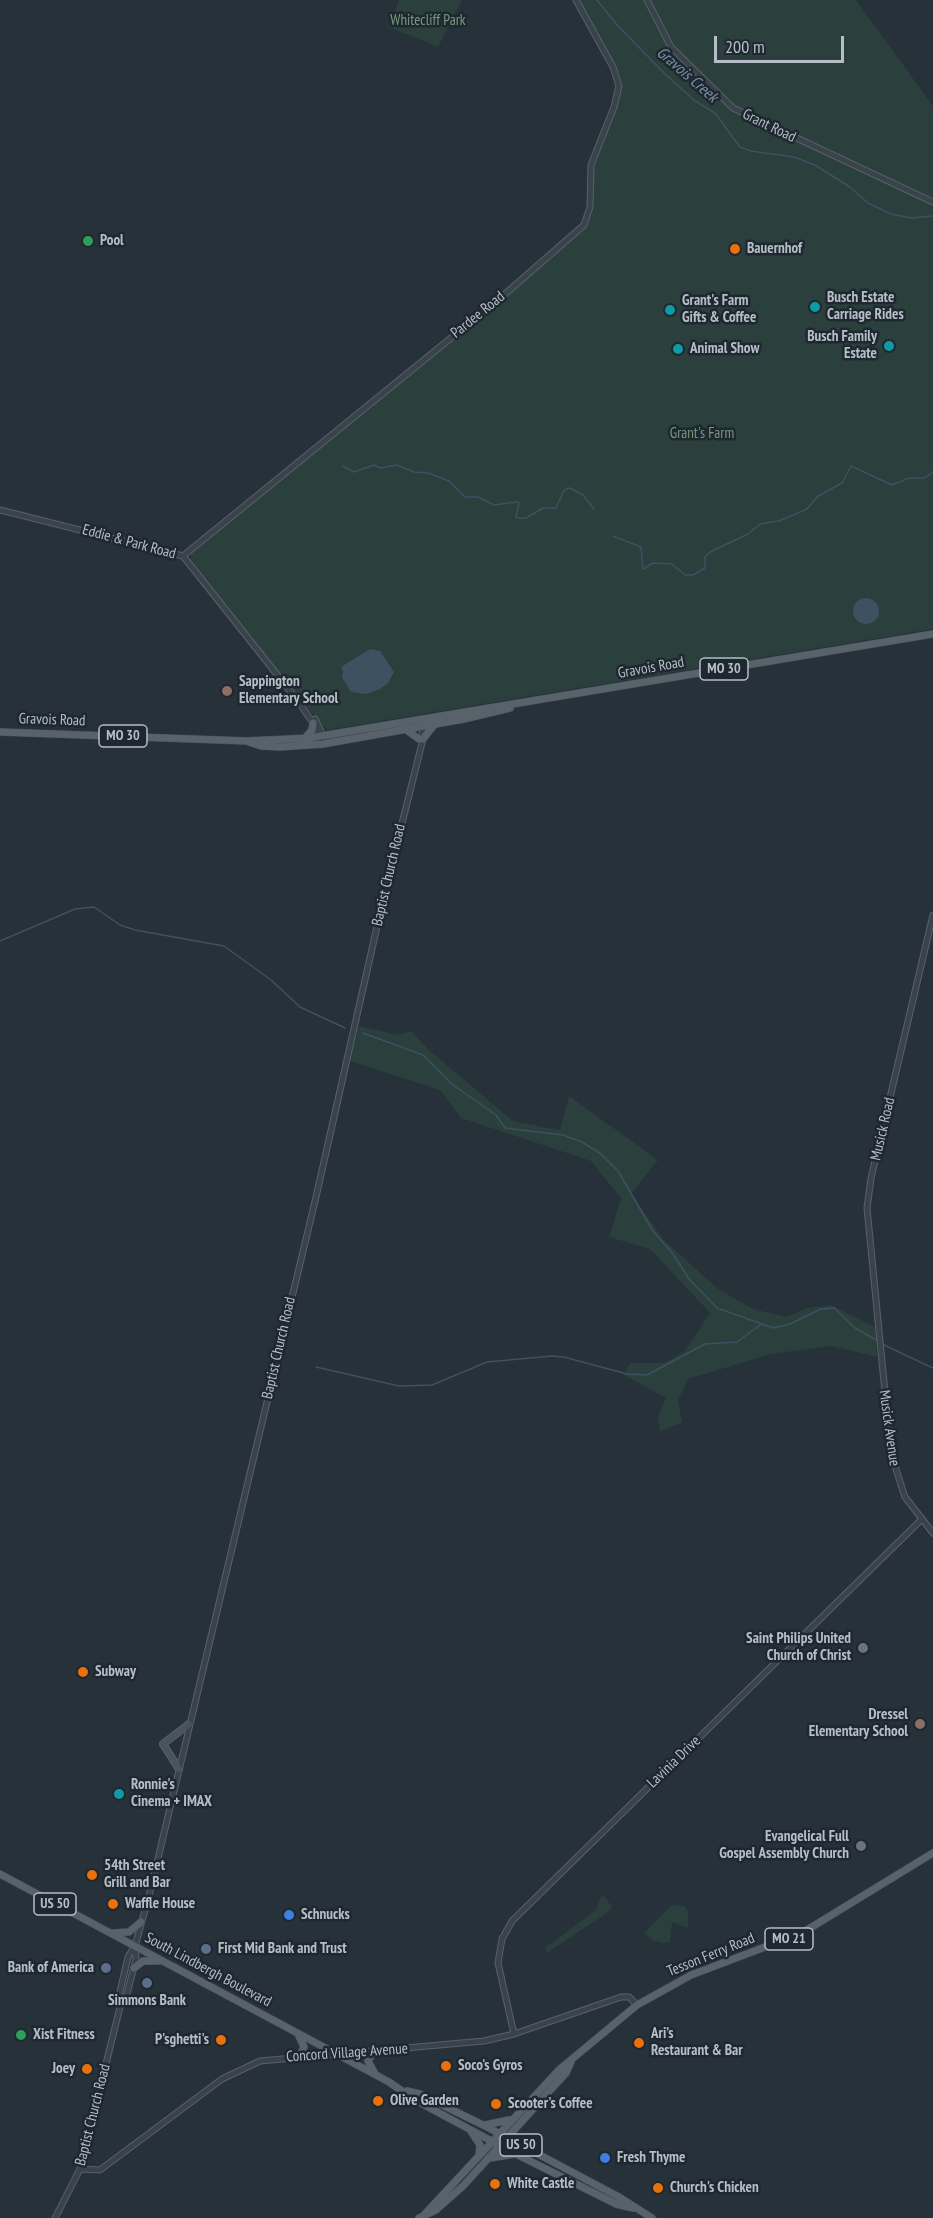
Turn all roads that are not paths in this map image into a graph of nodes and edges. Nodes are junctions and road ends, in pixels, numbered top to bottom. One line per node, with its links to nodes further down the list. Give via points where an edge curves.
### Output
1 (576, 0): 5 (street, Pardee Road, via 619,86 591,165 590,207 584,225)
2 (647, 0): 3 (street, Grant Road, via 671,47 733,108)
3 (933, 202)
4 (0, 510): 5 (street, Eddie & Park Road)
5 (183, 556): 7 (street, Eddie & Park Road)
6 (933, 634): 8 (main road, Gravois Road / MO 30)
7 (297, 701): 9 (street, Eddie & Park Road); 16 (street, Eddie & Park Road, via 316,721)
8 (515, 706): 10 (main road, Gravois Road / MO 30); 11 (main road, Gravois Road / MO 30)
9 (313, 723): 14 (main road); 16 (street, Eddie & Park Road)
10 (420, 723): 11 (main road, Gravois Road / MO 30); 12 (main road, Gravois Road / MO 30); 15 (street, Baptist Church Road); 16 (main road, Gravois Road / MO 30)
11 (435, 724): 15 (main road)
12 (405, 729): 15 (main road); 16 (main road, Gravois Road / MO 30)
13 (0, 732): 17 (main road, Gravois Road / MO 30)
14 (305, 738): 16 (main road, Gravois Road / MO 30); 17 (main road, Gravois Road / MO 30)
15 (421, 739): 22 (street, Baptist Church Road)
16 (320, 740): 17 (main road, Gravois Road / MO 30, via 261,746)
17 (247, 741)
18 (933, 915): 19 (street, Musick Road, via 868,1192)
19 (879, 1347): 20 (street, Musick Avenue, via 893,1464 905,1497)
20 (921, 1520): 21 (street, Musick Avenue); 34 (street, Lavinia Drive, via 512,1921 502,1939 498,1963)
21 (933, 1533)
22 (189, 1724): 23 (street, Baptist Church Road); 23 (main road, via 163,1744)
23 (179, 1769): 26 (street, Baptist Church Road)
24 (933, 1853): 31 (main road, Tesson Ferry Road / MO 21, via 802,1933 691,1975)
25 (0, 1874): 27 (main road, South Lindbergh Boulevard / US 50)
26 (141, 1922): 27 (main road, via 128,1933); 28 (street, Baptist Church Road)
27 (110, 1933): 28 (main road, South Lindbergh Boulevard / US 50)
28 (135, 1946): 29 (main road, South Lindbergh Boulevard / US 50); 30 (street, Baptist Church Road); 32 (street, Baptist Church Road, via 128,1957)
29 (162, 1961): 30 (main road, via 143,1961); 33 (main road, South Lindbergh Boulevard / US 50)
30 (134, 1968): 32 (street, Baptist Church Road)
31 (637, 2005): 34 (street, Concord Village Avenue, via 629,1997 621,1997); 38 (main road, Tesson Ferry Road / MO 21)
32 (120, 2007): 53 (street, Baptist Church Road)
33 (298, 2034): 36 (main road, South Lindbergh Boulevard / US 50); 37 (main road, via 304,2047)
34 (514, 2034): 35 (street, Concord Village Avenue, via 484,2041)
35 (374, 2051): 36 (street, Concord Village Avenue); 39 (main road, via 368,2061)
36 (338, 2055): 37 (street, Concord Village Avenue); 39 (main road, South Lindbergh Boulevard / US 50)
37 (299, 2058): 53 (street, Concord Village Avenue, via 267,2060 236,2071 105,2167 96,2171)
38 (571, 2062): 41 (main road, Tesson Ferry Road / MO 21); 43 (main road, Tesson Ferry Road / MO 21, via 566,2073)
39 (375, 2074): 40 (main road, South Lindbergh Boulevard / US 50)
40 (404, 2090): 42 (main road, South Lindbergh Boulevard / US 50); 44 (main road, South Lindbergh Boulevard / US 50, via 415,2100)
41 (514, 2118): 42 (main road, via 497,2125); 45 (main road, Tesson Ferry Road / MO 21)
42 (483, 2125): 45 (main road, South Lindbergh Boulevard / US 50)
43 (518, 2126): 46 (main road, Tesson Ferry Road / MO 21); 49 (main road)
44 (470, 2129): 47 (main road, South Lindbergh Boulevard / US 50); 51 (main road, via 479,2142)
45 (500, 2133): 46 (main road, South Lindbergh Boulevard / US 50); 47 (main road, Tesson Ferry Road / MO 21)
46 (507, 2138): 48 (main road, Tesson Ferry Road / MO 21); 49 (main road, South Lindbergh Boulevard / US 50)
47 (493, 2141): 48 (main road, South Lindbergh Boulevard / US 50); 51 (main road, Tesson Ferry Road / MO 21)
48 (500, 2145): 50 (main road, South Lindbergh Boulevard / US 50); 52 (main road, Tesson Ferry Road / MO 21)
49 (526, 2148): 54 (main road, South Lindbergh Boulevard / US 50)
50 (517, 2154): 52 (main road); 54 (main road, South Lindbergh Boulevard / US 50, via 616,2204)
51 (479, 2156): 55 (main road, Tesson Ferry Road / MO 21)
52 (487, 2160): 55 (main road, Tesson Ferry Road / MO 21, via 445,2203)
53 (80, 2169): 56 (street, Baptist Church Road)
54 (633, 2208): 57 (main road, South Lindbergh Boulevard / US 50)
55 (421, 2217)
56 (55, 2218)
57 (652, 2218)

